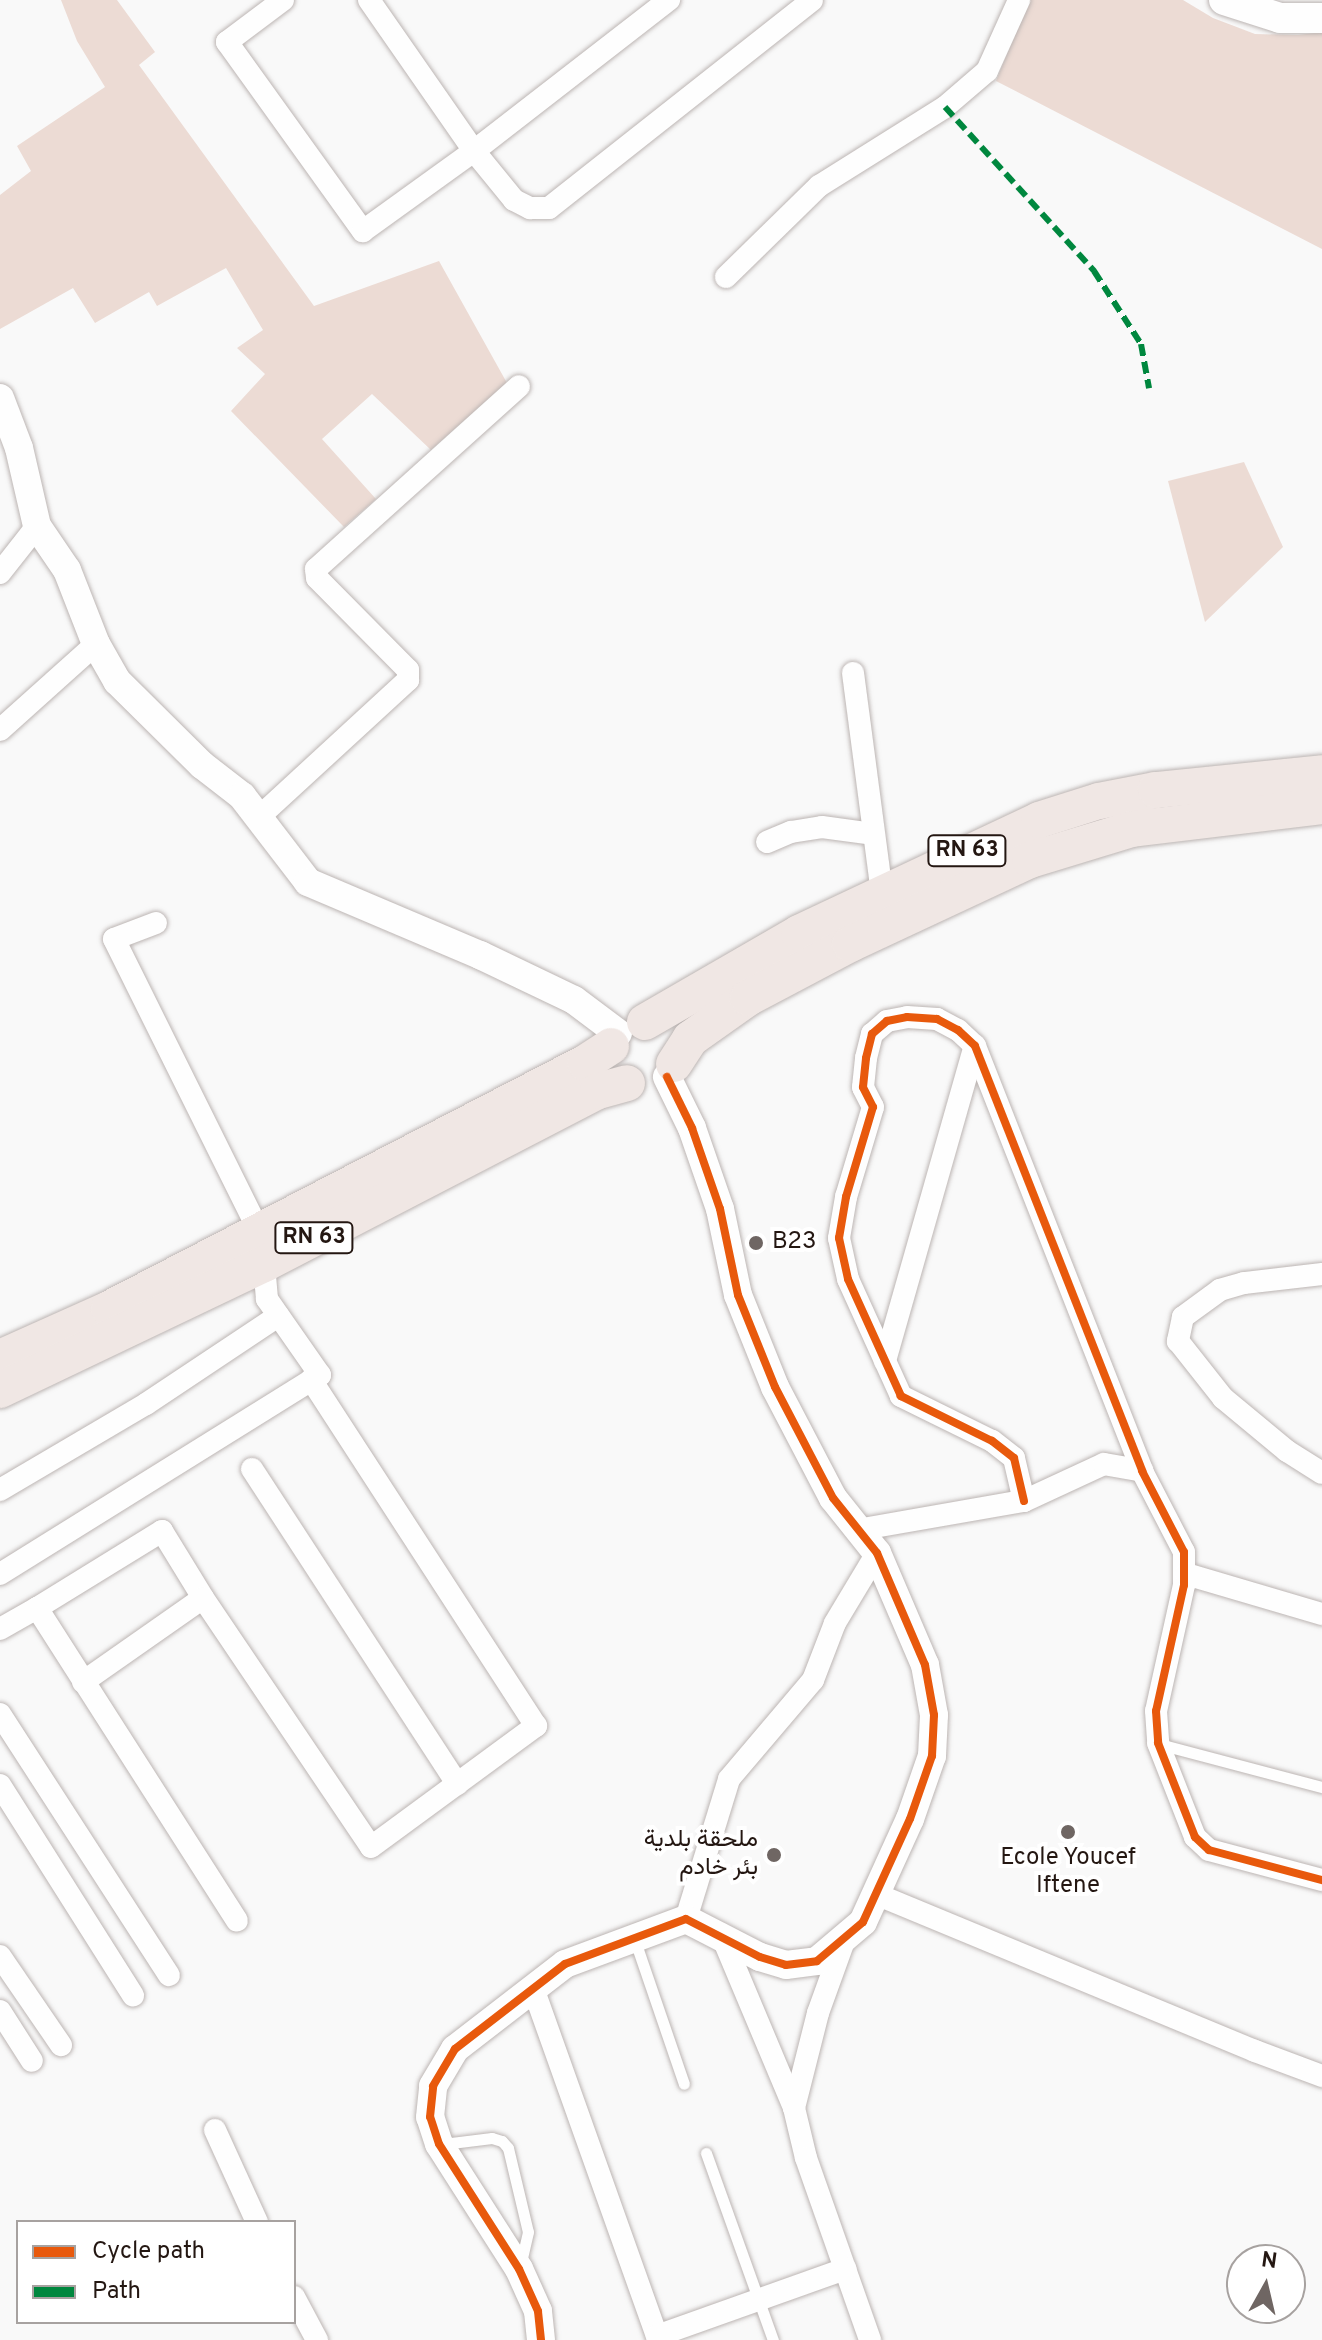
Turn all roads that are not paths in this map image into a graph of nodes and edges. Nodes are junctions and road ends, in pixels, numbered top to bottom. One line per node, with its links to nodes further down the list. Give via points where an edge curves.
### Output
1 (283, 0): 8 (street, via 227,42 363,231)
2 (369, 0): 8 (street)
3 (669, 0): 8 (street)
4 (812, 0): 8 (street, via 549,208 530,208 514,200)
5 (1019, 0): 9 (street, via 987,71 945,107 819,186)
6 (1224, 0): 7 (main road, via 1280,18)
7 (1322, 18)
8 (474, 151)
9 (726, 277)
10 (519, 386): 19 (street, via 316,569 317,578 408,670 408,680)
11 (0, 398): 12 (street, via 19,448)
12 (37, 526): 13 (street); 14 (street, via 67,570)
13 (0, 573)
14 (96, 644): 16 (street); 19 (street, via 140,707 242,796)
15 (853, 673): 20 (street)
16 (0, 730)
17 (1322, 773): 22 (highway, RN 63, via 1099,801 1039,820)
18 (1322, 806): 26 (highway, RN 63, via 1132,829 1030,860 748,998 690,1039)
19 (258, 818): 24 (street, via 308,882 494,961 574,1000)
20 (873, 834): 21 (street, via 822,827); 22 (street)
21 (767, 842)
22 (882, 893): 24 (highway, RN 63, via 799,933)
23 (156, 923): 28 (street, via 114,939)
24 (625, 1034): 26 (highway, via 659,1026 675,1049); 27 (highway, via 611,1060); 28 (highway, RN 63, via 585,1063)
25 (975, 1046): 32 (street); 32 (street, via 937,1019 887,1021 872,1034 863,1087 873,1107 839,1238 848,1279); 36 (street)
26 (671, 1070): 27 (highway, RN 63, via 655,1085); 40 (street, via 720,1209 738,1295 775,1387 833,1498)
27 (627, 1083): 28 (highway, RN 63, via 598,1091)
28 (262, 1248): 30 (street, via 267,1299); 31 (highway, RN 63); 34 (highway, RN 63)
29 (1322, 1274): 37 (street, via 1220,1290 1183,1317 1178,1341 1223,1398)
30 (278, 1316): 33 (street, via 320,1375); 38 (street, via 146,1404)
31 (0, 1358)
32 (885, 1361): 39 (street, via 901,1396 992,1441 1014,1458)
33 (311, 1380): 42 (street); 51 (street, via 536,1726)
34 (0, 1390)
35 (252, 1469): 51 (street)
36 (1142, 1471): 39 (street, via 1104,1464); 43 (street, via 1178,1536)
37 (1322, 1473)
38 (0, 1490)
39 (1024, 1501): 40 (street)
40 (857, 1530): 41 (street)
41 (877, 1553): 55 (street, via 925,1665 934,1715 932,1756); 56 (street, via 835,1623 813,1680 729,1779)
42 (0, 1574)
43 (1186, 1574): 46 (street); 50 (street, via 1156,1711)
44 (203, 1598): 45 (street, via 162,1531); 48 (street); 51 (street, via 371,1847)
45 (37, 1608): 47 (street); 48 (street)
46 (1322, 1614)
47 (0, 1629)
48 (83, 1682): 57 (street)
49 (0, 1714): 62 (street)
50 (1158, 1743): 53 (lane); 54 (street, via 1201,1844)
51 (457, 1784)
52 (0, 1785): 64 (street)
53 (1322, 1787)
54 (1322, 1880)
55 (876, 1894): 60 (street, via 863,1922); 68 (street)
56 (686, 1919): 58 (street); 59 (street)
57 (237, 1921)
58 (721, 1934): 60 (street, via 786,1965 817,1961); 70 (street)
59 (634, 1938): 63 (street, via 565,1964); 69 (lane)
60 (844, 1941): 70 (street, via 818,2013)
61 (0, 1956): 66 (street)
62 (169, 1975)
63 (533, 1988): 72 (street, via 455,2049 433,2086 430,2117); 79 (street)
64 (133, 1995)
65 (0, 2011): 67 (street)
66 (61, 2045)
67 (32, 2061)
68 (1322, 2076)
69 (684, 2084)
70 (794, 2108): 76 (street)
71 (215, 2130): 74 (street)
72 (439, 2144): 75 (street); 75 (lane, via 492,2138 508,2148 528,2232)
73 (706, 2153): 77 (lane)
74 (256, 2220)
75 (519, 2269): 81 (street, via 538,2311)
76 (845, 2269): 77 (street); 83 (street)
77 (759, 2299): 79 (street); 82 (lane)
78 (296, 2301): 80 (street)
79 (658, 2338)
80 (317, 2340)
81 (541, 2340)
82 (773, 2340)
83 (870, 2340)

